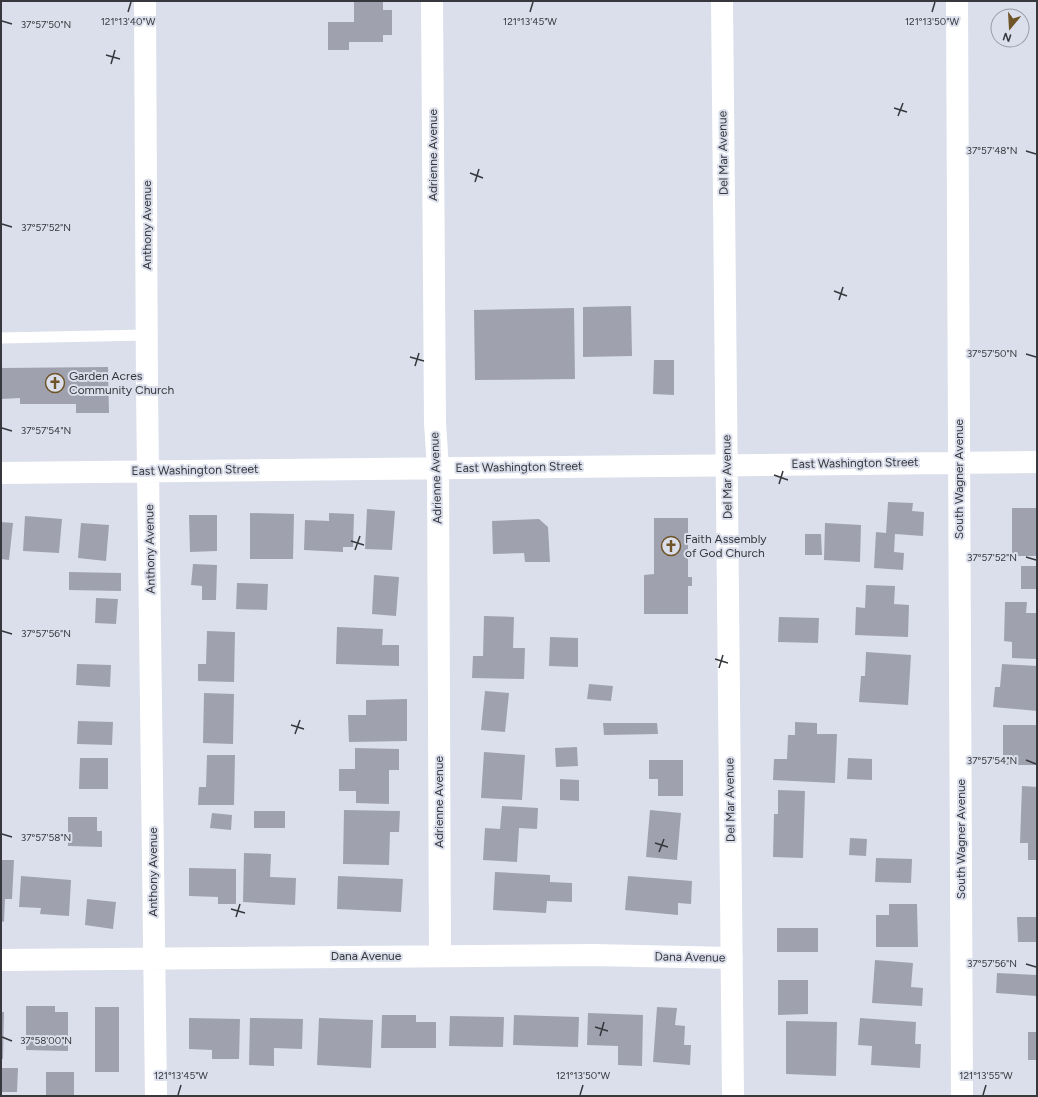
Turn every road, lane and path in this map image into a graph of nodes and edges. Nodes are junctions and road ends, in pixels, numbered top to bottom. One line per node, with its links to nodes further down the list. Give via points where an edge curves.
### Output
1 (145, 1): 5 (street, Anthony Avenue)
2 (432, 1): 10 (street, Adrienne Avenue, via 435,423)
3 (722, 1): 9 (street, Del Mar Avenue)
4 (957, 1): 7 (street, South Wagner Avenue)
5 (147, 335): 6 (lane); 11 (street, Anthony Avenue)
6 (1, 338)
7 (959, 462): 8 (street, East Washington Street); 9 (street, East Washington Street); 19 (street, South Wagner Avenue)
8 (1037, 462)
9 (727, 465): 10 (street, East Washington Street); 14 (street, Del Mar Avenue)
10 (438, 468): 11 (street, East Washington Street); 13 (street, Adrienne Avenue)
11 (150, 471): 12 (street, East Washington Street); 15 (street, Anthony Avenue)
12 (1, 472)
13 (440, 956): 14 (street, Dana Avenue, via 593,955); 15 (street, Dana Avenue)
14 (732, 958): 18 (street, Del Mar Avenue)
15 (154, 959): 16 (street, Dana Avenue); 17 (street, Anthony Avenue)
16 (1, 960)
17 (156, 1096)
18 (733, 1096)
19 (962, 1096)

